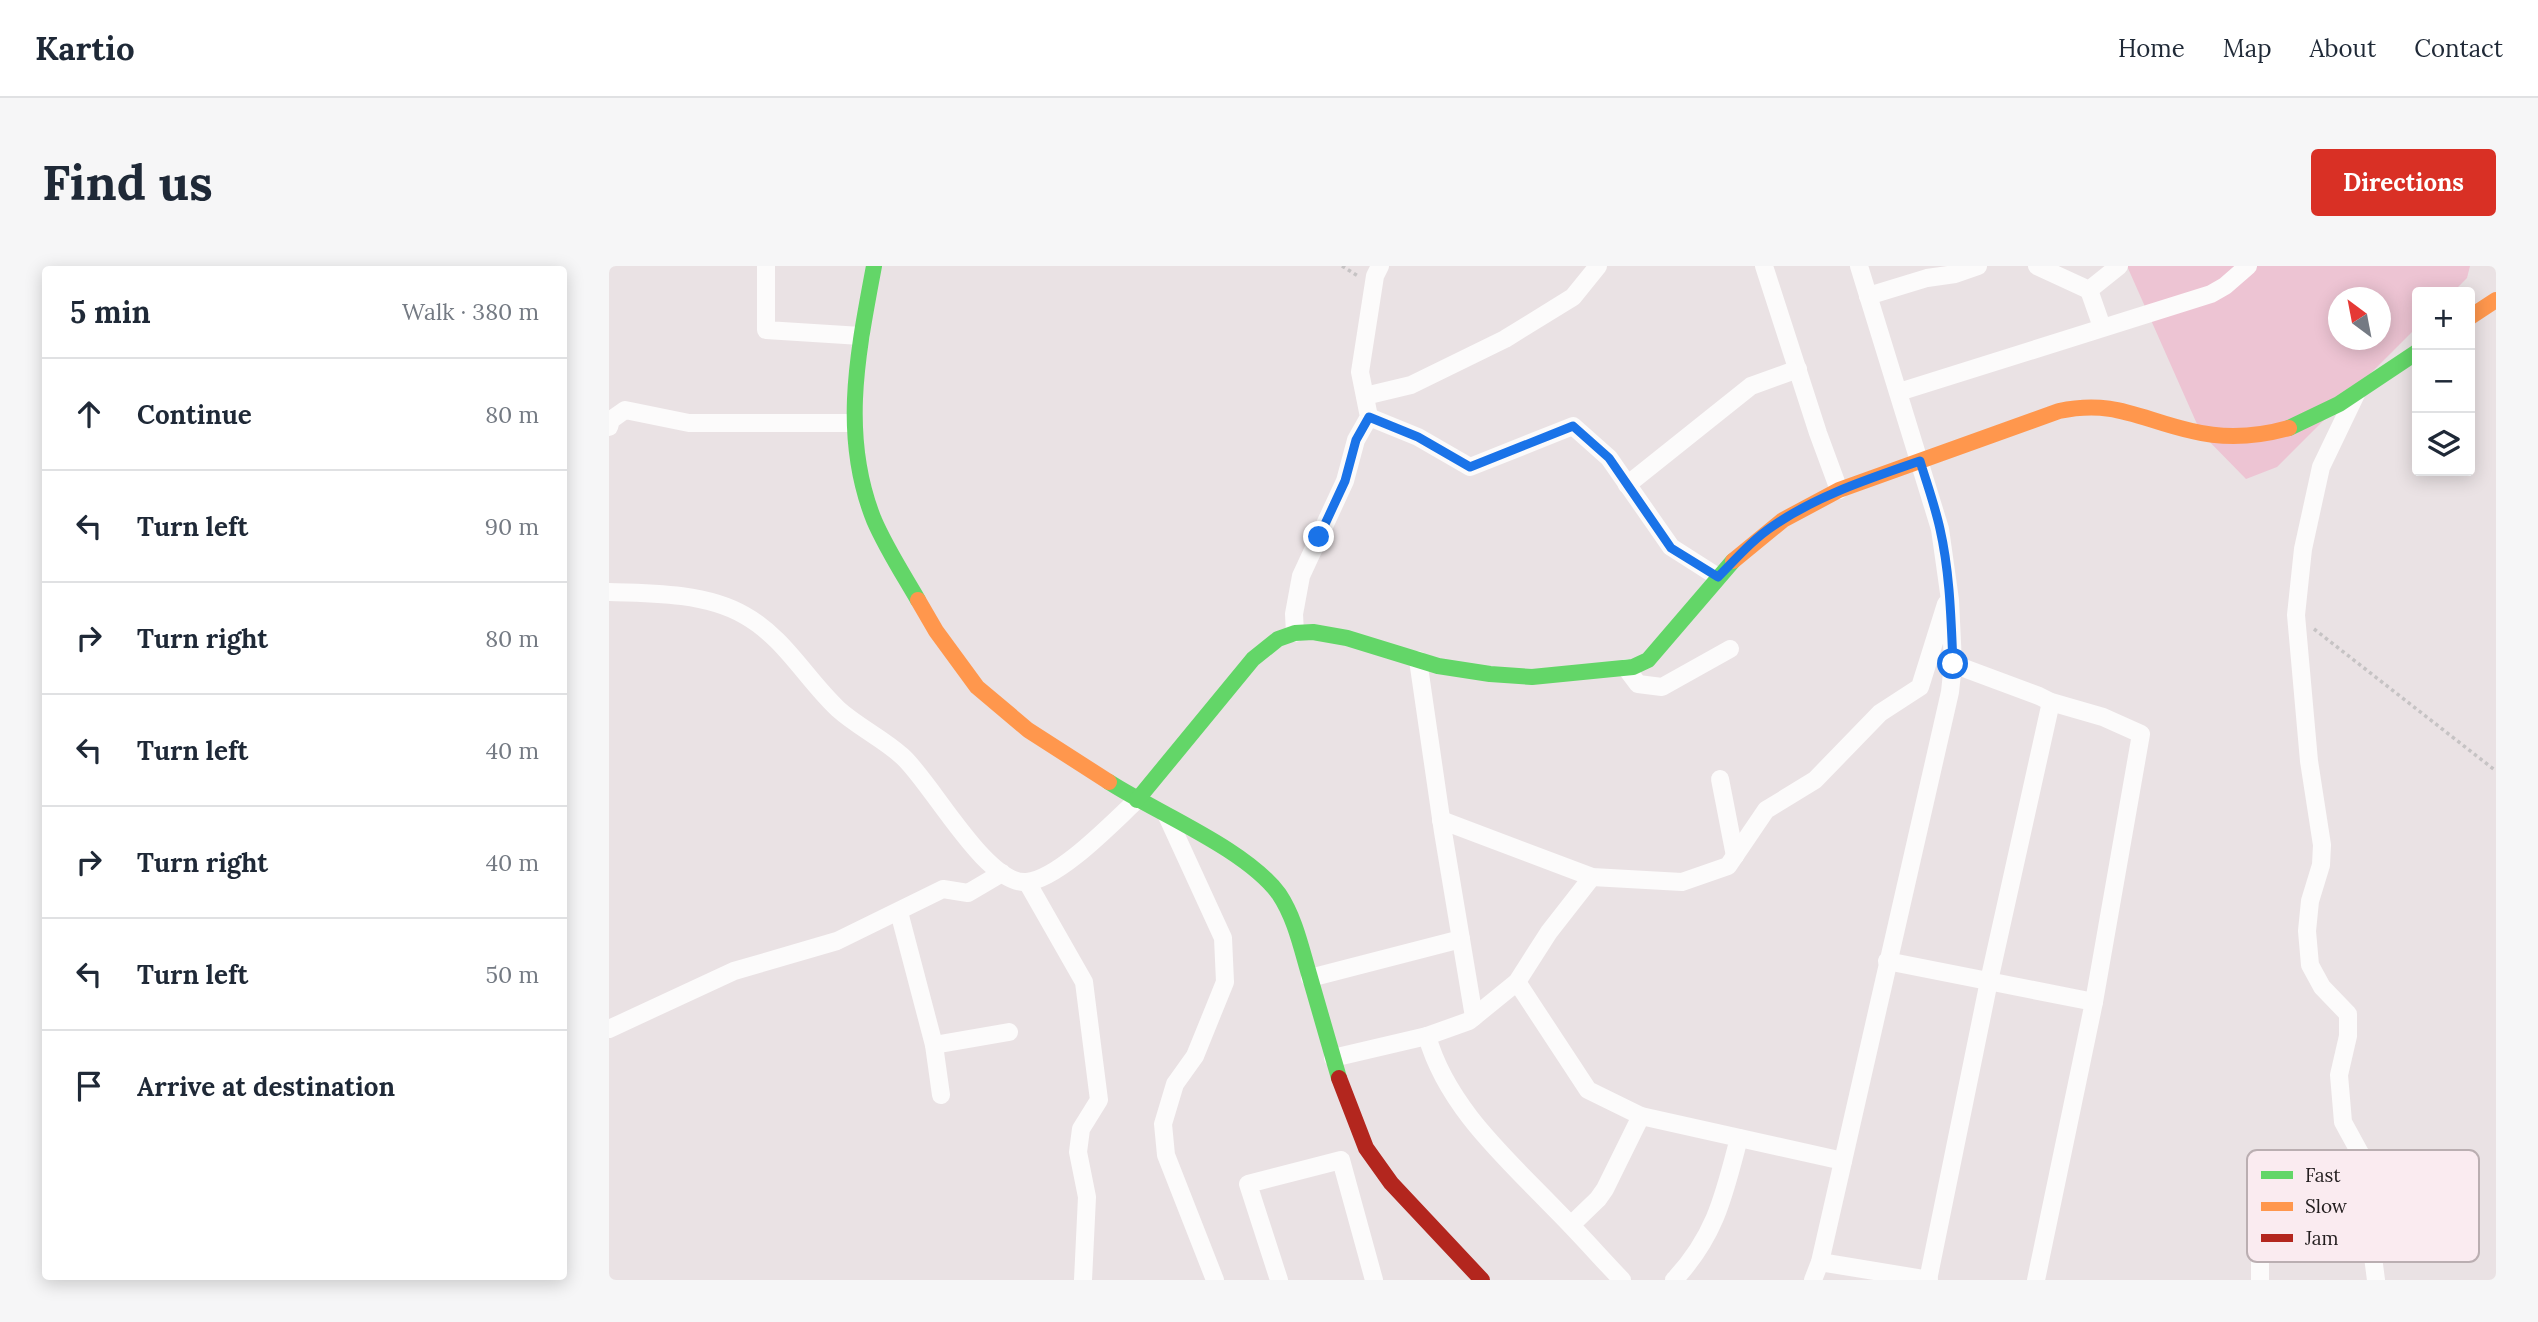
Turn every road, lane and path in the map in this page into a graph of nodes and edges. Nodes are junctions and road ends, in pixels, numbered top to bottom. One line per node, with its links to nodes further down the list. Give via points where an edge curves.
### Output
1 (766, 266): 17 (street, via 766,330)
2 (874, 266): 17 (street)
3 (1380, 266): 22 (street, via 1362,352)
4 (1598, 266): 22 (street, via 1573,297 1506,339 1411,384)
5 (1764, 266): 19 (street)
6 (1859, 266): 13 (street)
7 (1978, 266): 11 (street, via 1955,274)
8 (2037, 266): 12 (street)
9 (2119, 266): 12 (street)
10 (2248, 266): 16 (street, via 2211,294)
11 (1924, 272): 13 (street)
12 (2089, 290): 16 (street)
13 (1868, 296): 20 (street)
14 (2496, 300): 15 (street)
15 (2475, 314)
16 (2102, 327): 20 (street)
17 (861, 336): 24 (street)
18 (2412, 355): 21 (street)
19 (1798, 369): 27 (street, via 1751,386); 28 (street)
20 (1899, 392): 26 (street)
21 (2357, 392): 26 (street, via 2304,424 2250,438 2192,431 2129,410 2088,406 2036,418); 32 (street, via 2321,467 2303,549)
22 (1365, 397): 23 (street)
23 (1369, 417): 27 (street, via 1418,437 1470,467 1573,426 1609,458); 33 (street, via 1301,576)
24 (853, 422): 25 (street, via 689,423 625,410); 41 (street, via 857,461 874,519 965,674 1028,730)
25 (609, 427)
26 (1920, 461): 28 (street); 30 (street, via 1940,529)
27 (1627, 485): 29 (street, via 1671,548)
28 (1839, 490): 29 (street, via 1772,527)
29 (1718, 577): 37 (street, via 1648,660)
30 (1949, 591): 36 (street); 44 (street, via 1920,687 1880,713 1815,780 1766,810)
31 (609, 592): 45 (street, via 717,604 759,623 838,708 903,757 978,852)
32 (2296, 615): 39 (path); 64 (street, via 2322,845 2307,931 2310,965 2322,987 2349,1014 2339,1075 2343,1122)
33 (1295, 633): 35 (street, via 1347,638); 41 (street, via 1277,639 1253,659)
34 (1730, 649): 37 (street, via 1662,687 1639,684)
35 (1418, 660): 37 (street, via 1532,677); 43 (street)
36 (1953, 664): 38 (street); 50 (street)
37 (1626, 668)
38 (2051, 702): 52 (street); 54 (street, via 2141,734)
39 (2496, 771)
40 (1720, 779): 44 (street)
41 (1137, 800): 42 (street); 47 (street, via 1076,855)
42 (1167, 816): 51 (street, via 1255,869 1278,893 1293,919); 71 (street, via 1223,938 1225,982 1195,1056 1174,1084 1163,1124 1166,1155)
43 (1441, 820): 46 (street); 49 (street)
44 (1735, 856): 46 (street, via 1728,866 1682,882)
45 (1002, 873): 47 (street); 48 (street, via 968,892 943,889)
46 (1592, 877): 53 (street)
47 (1027, 882): 70 (street, via 1084,982 1098,1100 1081,1129 1078,1152 1087,1197)
48 (899, 912): 56 (street, via 837,941 734,971); 59 (street)
49 (1461, 939): 51 (street); 55 (street)
50 (1887, 961): 52 (street); 65 (street)
51 (1310, 978): 60 (street)
52 (1989, 981): 54 (street); 78 (street)
53 (1517, 982): 55 (street); 62 (street, via 1588,1090)
54 (2094, 1002): 79 (street)
55 (1474, 1017): 58 (street)
56 (609, 1029)
57 (1009, 1032): 59 (street)
58 (1427, 1036): 60 (street); 66 (street, via 1434,1061 1461,1107)
59 (934, 1045): 61 (street)
60 (1333, 1058): 74 (street, via 1352,1115 1375,1163)
61 (941, 1096)
62 (1641, 1116): 63 (street); 66 (street, via 1605,1189)
63 (1739, 1138): 65 (street); 76 (street, via 1715,1223)
64 (2358, 1150)
65 (1843, 1161): 67 (street)
66 (1571, 1225): 75 (street)
67 (1820, 1262): 77 (street); 78 (street)
68 (2260, 1262): 80 (street)
69 (2374, 1262): 81 (street)
70 (1083, 1280)
71 (1215, 1280)
72 (1279, 1280): 73 (street, via 1248,1184 1341,1160)
73 (1374, 1280)
74 (1482, 1280)
75 (1622, 1280)
76 (1674, 1280)
77 (1813, 1280)
78 (1929, 1280)
79 (2036, 1280)
80 (2260, 1280)
81 (2376, 1280)

